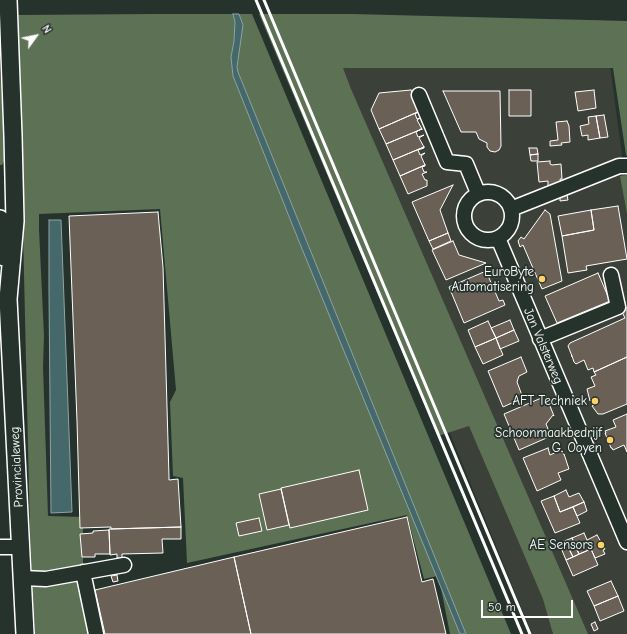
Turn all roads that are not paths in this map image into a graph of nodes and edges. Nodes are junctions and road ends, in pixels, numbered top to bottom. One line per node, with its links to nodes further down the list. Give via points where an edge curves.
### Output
1 (8, 0): 4 (main road, Provincialeweg)
2 (419, 94): 6 (street, via 447,162 466,164)
3 (627, 166): 7 (street, via 619,166)
4 (14, 178): 5 (main road); 11 (main road, Provincialeweg, via 15,221)
5 (0, 190)
6 (478, 193): 7 (street, via 493,192 507,201); 9 (street, via 467,203 463,217 465,223 478,238)
7 (511, 209): 9 (street, via 510,226)
8 (0, 219): 11 (main road, Provincialeweg)
9 (498, 238): 12 (street, Jan Valsterweg)
10 (611, 275): 12 (street, via 618,307)
11 (8, 299): 15 (main road, Provincialeweg)
12 (540, 339): 13 (street, Jan Valsterweg)
13 (627, 542)
14 (0, 547): 15 (street)
15 (21, 547): 18 (main road, Provincialeweg)
16 (124, 564): 17 (street)
17 (83, 572): 18 (street, via 46,579); 20 (street)
18 (22, 578): 19 (main road, Provincialeweg)
19 (25, 634)
20 (96, 634)

